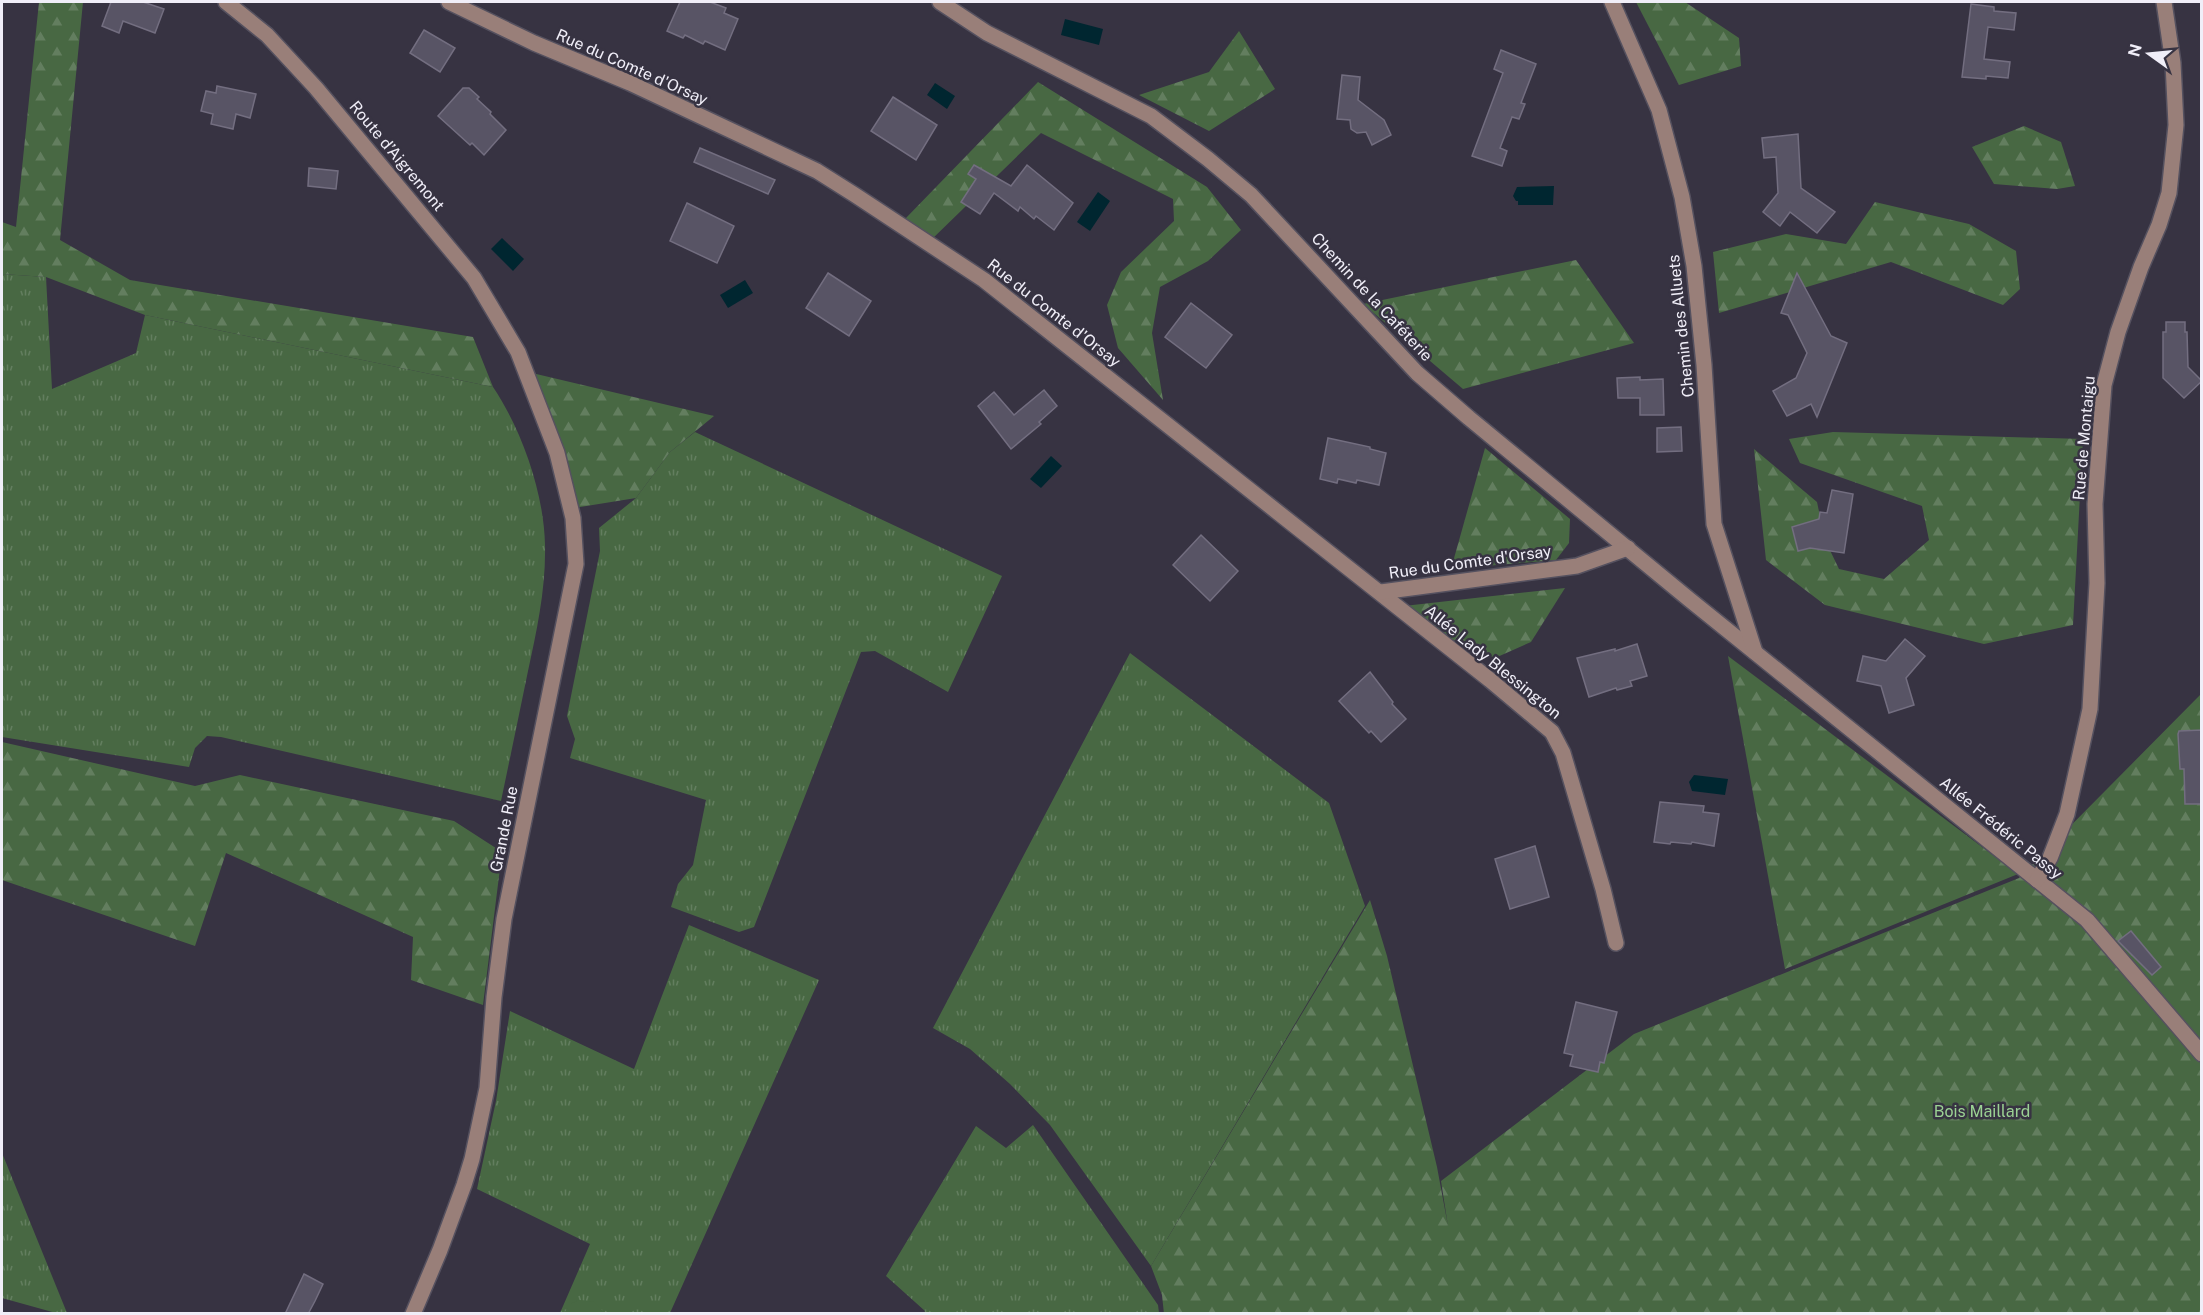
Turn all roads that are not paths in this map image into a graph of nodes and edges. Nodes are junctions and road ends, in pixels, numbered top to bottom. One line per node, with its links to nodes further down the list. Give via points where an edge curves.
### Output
1 (226, 2): 6 (street, Route d’Aigremont, via 267,35 363,143 474,278)
2 (448, 2): 8 (street, Rue du Comte d'Orsay, via 817,171 855,195 984,280)
3 (940, 2): 7 (street, Chemin de la Caféterie, via 987,33 1151,116 1191,144 1251,195 1418,373)
4 (1612, 2): 9 (street, Chemin des Alluets, via 1659,110 1682,197 1704,365 1714,524)
5 (2164, 2): 10 (street, Rue de Montaigu, via 2174,63 2176,125 2169,193 2118,332 2104,385 2095,504 2097,584 2090,709 2067,814)
6 (518, 352): 13 (street, Grande Rue, via 557,453 573,518 576,564 504,919 487,1088 472,1159)
7 (1628, 548): 8 (street, Rue du Comte d'Orsay, via 1577,566); 9 (street, Chemin de la Caféterie)
8 (1381, 592): 11 (street, Allée Lady Blessington, via 1552,732 1563,753)
9 (1755, 652): 10 (street, Allée Frédéric Passy)
10 (2037, 880): 12 (street, Allée Frédéric Passy, via 2087,920)
11 (1616, 943)
12 (2202, 1054)
13 (413, 1314)

